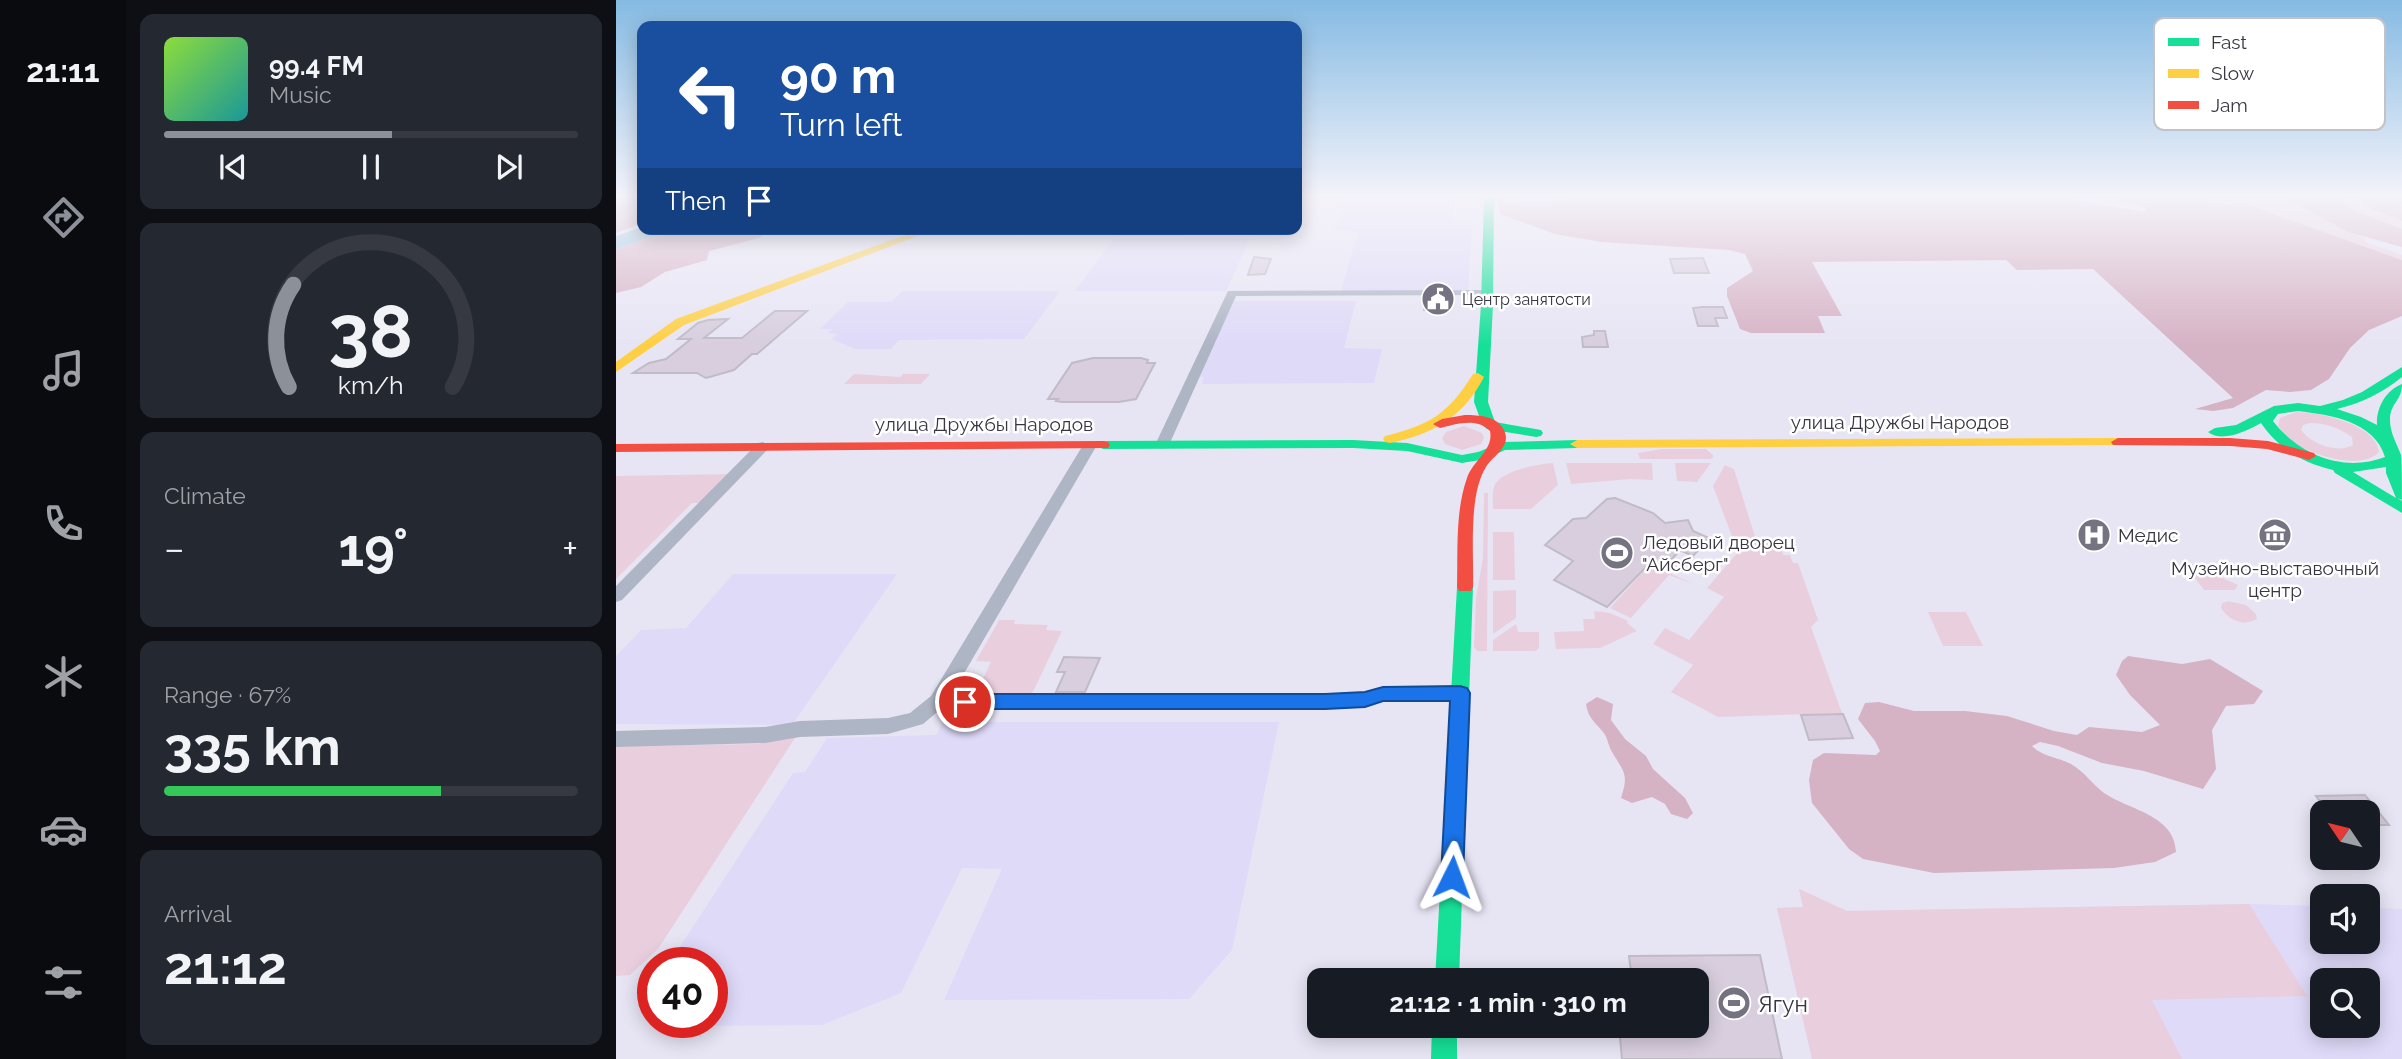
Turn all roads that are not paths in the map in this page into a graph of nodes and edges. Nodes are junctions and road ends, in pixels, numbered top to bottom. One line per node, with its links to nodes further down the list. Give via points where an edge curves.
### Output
1 (884, 246): 5 (main road, via 686,319)
2 (1488, 246): 3 (main road)
3 (1488, 293): 4 (main road); 14 (street, via 1232,293)
4 (1482, 366): 10 (main road, via 1468,398); 11 (main road, via 1482,408)
5 (616, 368)
6 (2402, 371): 8 (main road, via 2367,398)
7 (2402, 388): 18 (main road, via 2381,411 2381,424)
8 (2310, 408): 9 (main road, улица Дружбы Народов, via 2287,407); 18 (main road, via 2357,421 2379,433)
9 (2269, 414): 11 (main road, улица Дружбы Народов, via 2239,429 2211,432 1530,433); 20 (main road, via 2267,424 2273,434)
10 (1438, 425): 11 (main road, улица Дружбы Народов, via 1465,418); 12 (main road, via 1407,437); 19 (main road, via 1428,435 1428,442)
11 (1491, 425): 17 (main road, via 1499,438)
12 (1353, 444): 14 (main road, улица Дружбы Народов); 19 (main road, улица Дружбы Народов, via 1407,447)
13 (1090, 445): 14 (main road, улица Дружбы Народов); 15 (main road, улица Дружбы Народов); 26 (street)
14 (1162, 445)
15 (763, 446): 16 (main road, улица Дружбы Народов); 24 (street)
16 (616, 448)
17 (1490, 451): 19 (main road, улица Дружбы Народов, via 1469,458); 20 (main road, улица Дружбы Народов, via 1534,444 2230,442 2268,445); 23 (main road, via 1477,469)
18 (2393, 451): 20 (main road, via 2385,465 2370,468); 21 (main road, via 2393,473)
19 (1442, 455): 23 (main road, via 1462,474)
20 (2312, 458): 22 (main road, via 2374,489)
21 (2402, 495)
22 (2402, 509)
23 (1468, 511): 25 (main road)
24 (616, 596)
25 (1460, 693): 26 (street, via 1383,694 1325,702); 28 (main road)
26 (939, 701): 27 (street, via 916,719 888,726)
27 (616, 739)
28 (1448, 968)
29 (1445, 1038): 30 (main road)
30 (1444, 1059)

